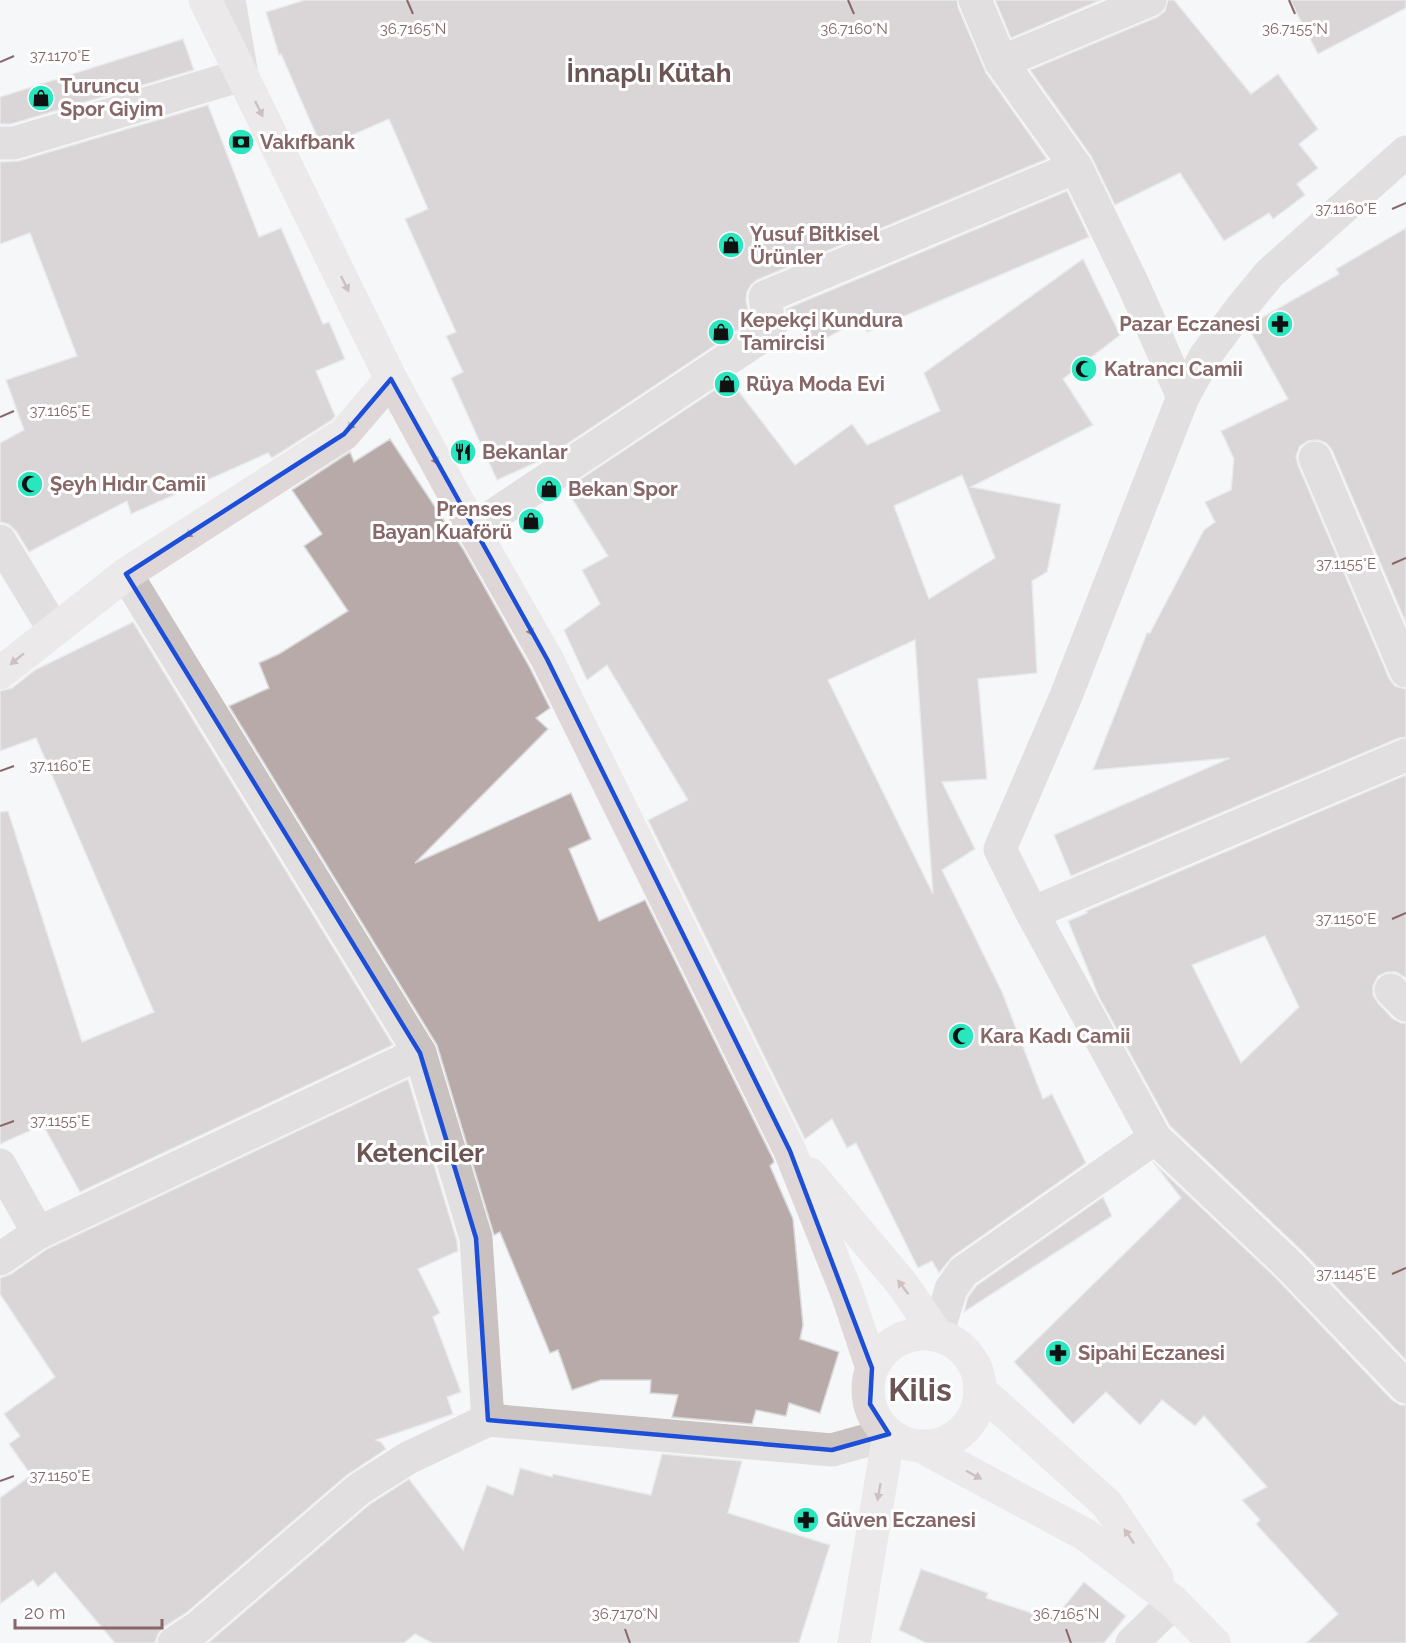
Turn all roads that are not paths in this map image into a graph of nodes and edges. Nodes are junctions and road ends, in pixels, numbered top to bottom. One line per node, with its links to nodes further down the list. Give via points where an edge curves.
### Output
1 (205, 0): 6 (main road)
2 (230, 0): 6 (street)
3 (975, 0): 5 (street)
4 (1149, 0): 5 (street)
5 (1001, 62): 9 (street)
6 (242, 75): 7 (street, via 14,143); 10 (main road, one-way to 10)
7 (0, 143)
8 (1406, 152): 11 (street, via 1270,273 1206,355)
9 (1076, 167): 11 (street); 13 (street, via 765,297 770,331)
10 (391, 379): 13 (main road, one-way to 13); 15 (main road, one-way to 15, via 344,434)
11 (1183, 397): 20 (street, via 1066,696 1000,849)
12 (1315, 458): 17 (street)
13 (473, 529): 23 (main road, one-way to 23, via 547,659)
14 (0, 541): 16 (street)
15 (126, 574): 16 (main road); 21 (street)
16 (54, 630): 18 (main road, one-way to 18)
17 (1406, 672)
18 (0, 673)
19 (1406, 755): 20 (street)
20 (1032, 913): 22 (street)
21 (420, 1053): 25 (street); 31 (street, via 476,1238)
22 (1155, 1138): 27 (street, via 963,1272 951,1289); 29 (street, via 1288,1264)
23 (790, 1151): 27 (main road, one-way to 23, via 903,1285); 28 (main road, via 848,1296)
24 (0, 1166): 25 (street)
25 (38, 1233): 26 (street)
26 (0, 1259)
27 (937, 1335): 28 (main road, via 917,1334 898,1340 883,1351); 30 (main road, via 955,1342 969,1356)
28 (872, 1368): 32 (main road, via 870,1404 877,1422)
29 (1406, 1387)
30 (981, 1392): 33 (main road, via 969,1425 940,1445); 34 (main road, one-way to 30, via 1107,1504)
31 (488, 1420): 32 (street, via 832,1450); 35 (street, via 408,1458 359,1489)
32 (889, 1434): 33 (main road); 36 (main road, one-way to 36)
33 (922, 1447): 34 (main road, one-way to 34, via 1086,1534)
34 (1174, 1602): 37 (street); 38 (main road)
35 (174, 1643)
36 (854, 1643)
37 (1132, 1643)
38 (1214, 1643)

